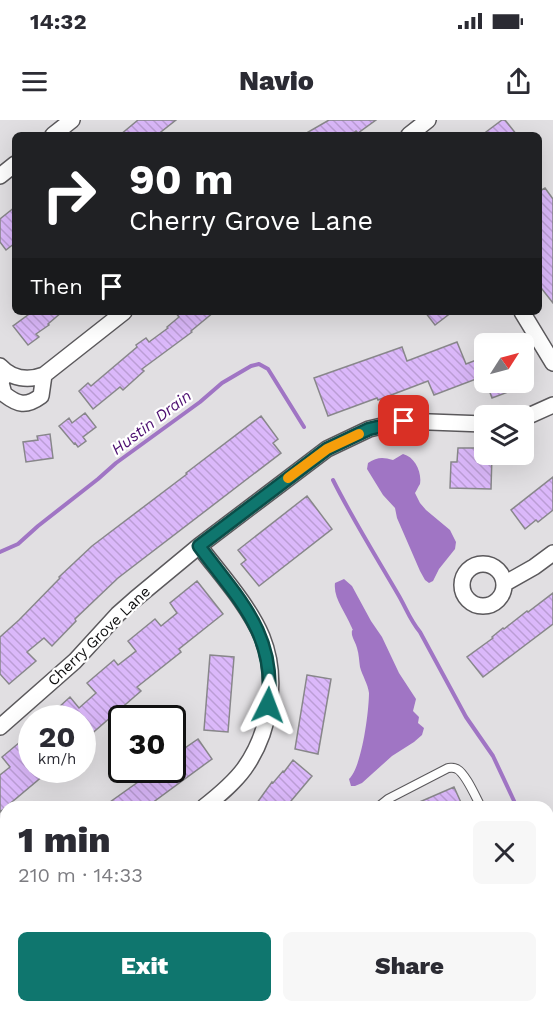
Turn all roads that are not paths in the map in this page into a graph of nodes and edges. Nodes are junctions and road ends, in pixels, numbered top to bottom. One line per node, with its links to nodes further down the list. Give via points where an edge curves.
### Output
1 (72, 120): 3 (street)
2 (428, 120): 4 (street)
3 (56, 132)
4 (413, 132)
5 (12, 166): 6 (street)
6 (0, 176)
7 (120, 315): 11 (street)
8 (524, 315): 9 (street)
9 (553, 363)
10 (3, 369): 11 (street, via 20,378); 11 (street, via 4,394 24,404 41,396)
11 (44, 375)
12 (553, 405): 13 (street)
13 (534, 414)
14 (474, 424): 15 (street, Cherry Grove Lane, via 404,421 344,440)
15 (199, 546): 18 (street, Cherry Grove Lane, via 118,614 75,661); 19 (street, via 250,615 262,638 270,673 267,718 255,750 231,784)
16 (553, 553): 17 (street)
17 (504, 584)
18 (0, 726)
19 (211, 801)
20 (386, 801): 21 (lane, via 453,767 463,775)
21 (478, 801)

